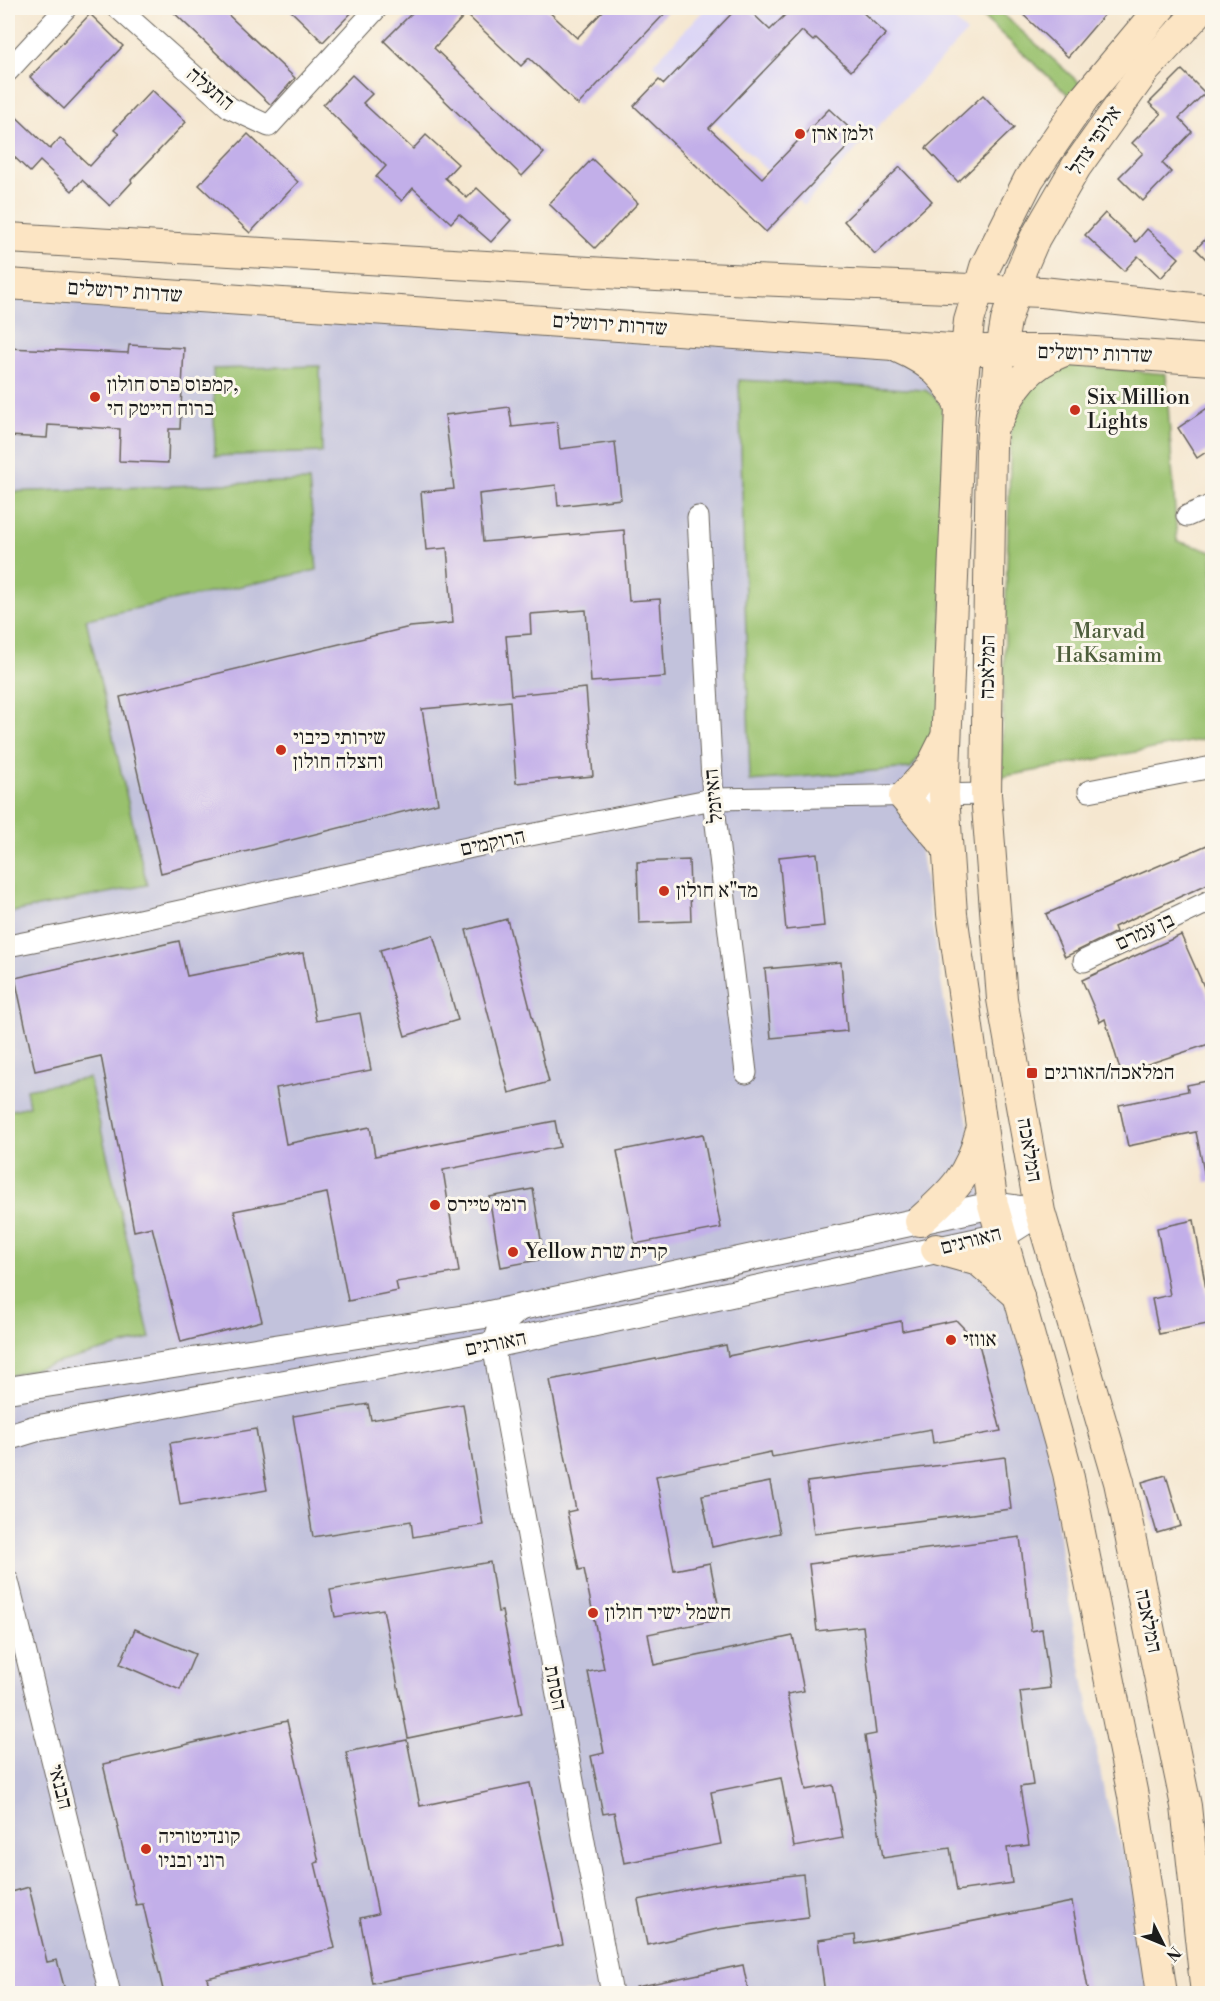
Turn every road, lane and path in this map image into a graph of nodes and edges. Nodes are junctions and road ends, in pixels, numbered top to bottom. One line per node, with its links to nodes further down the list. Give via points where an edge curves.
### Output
1 (66, 8): 6 (street)
2 (118, 8): 3 (street, התעלה, via 230,108 268,126)
3 (377, 8)
4 (1160, 8): 9 (main road, אלופי צהל, via 1089,93 1035,171 985,267)
5 (1202, 8): 10 (main road, אלופי צהל, via 1145,70 1107,120 1035,238)
6 (8, 71)
7 (8, 238): 9 (main road)
8 (8, 284): 12 (main road, שדרות ירושלים)
9 (978, 291): 10 (main road); 13 (main road, המלאכה)
10 (1014, 291): 11 (main road); 15 (main road, המלאכה)
11 (1212, 310)
12 (891, 345): 13 (main road, שדרות ירושלים); 17 (main road, via 923,358 946,380)
13 (966, 350): 15 (main road, שדרות ירושלים); 17 (main road, המלאכה)
14 (1065, 350): 15 (main road, שדרות ירושלים); 16 (main road, שדרות ירושלים); 18 (main road, via 1034,366 1015,386 1006,399)
15 (1000, 351): 18 (main road, המלאכה)
16 (1212, 360)
17 (960, 408): 22 (main road, המלאכה)
18 (991, 444): 25 (main road, המלאכה)
19 (1212, 505): 20 (street)
20 (1187, 516)
21 (698, 517): 28 (street, האיזמל)
22 (947, 736): 26 (main road, המלאכה); 27 (main road, via 930,769)
23 (1212, 767): 24 (street)
24 (1089, 791)
25 (986, 794): 26 (street, הרוקמים); 36 (main road, המלאכה, via 1002,999)
26 (944, 795): 27 (street, הרוקמים); 29 (main road, המלאכה)
27 (904, 797): 28 (street, הרוקמים); 29 (main road)
28 (713, 799): 31 (street, הרוקמים); 33 (street, האיזמל)
29 (946, 846): 34 (main road, המלאכה)
30 (1211, 907): 32 (street, בן עמרם)
31 (8, 946)
32 (1084, 961)
33 (746, 1073)
34 (981, 1129): 35 (main road, המלאכה); 37 (main road, via 969,1169)
35 (993, 1205): 36 (street, האורגים); 37 (street, האורגים); 38 (main road, המלאכה)
36 (1040, 1212): 38 (street, האורגים); 51 (main road, המלאכה, via 1119,1482 1186,1806)
37 (920, 1221): 41 (street, האורגים)
38 (1002, 1236): 39 (street, האורגים); 40 (main road, המלאכה)
39 (936, 1249): 40 (main road, via 979,1261); 42 (street, האורגים)
40 (1018, 1296): 50 (main road, המלאכה, via 1068,1473 1133,1796)
41 (523, 1306): 42 (street, via 498,1330); 43 (street, האורגים)
42 (504, 1342): 44 (street, האורגים); 49 (street, הסתת, via 498,1383)
43 (8, 1390)
44 (34, 1429): 45 (street, האורגים); 46 (street)
45 (8, 1437)
46 (8, 1448)
47 (8, 1581): 48 (street, הבנאי)
48 (110, 1994)
49 (612, 1994)
50 (1162, 1994)
51 (1206, 1994)

